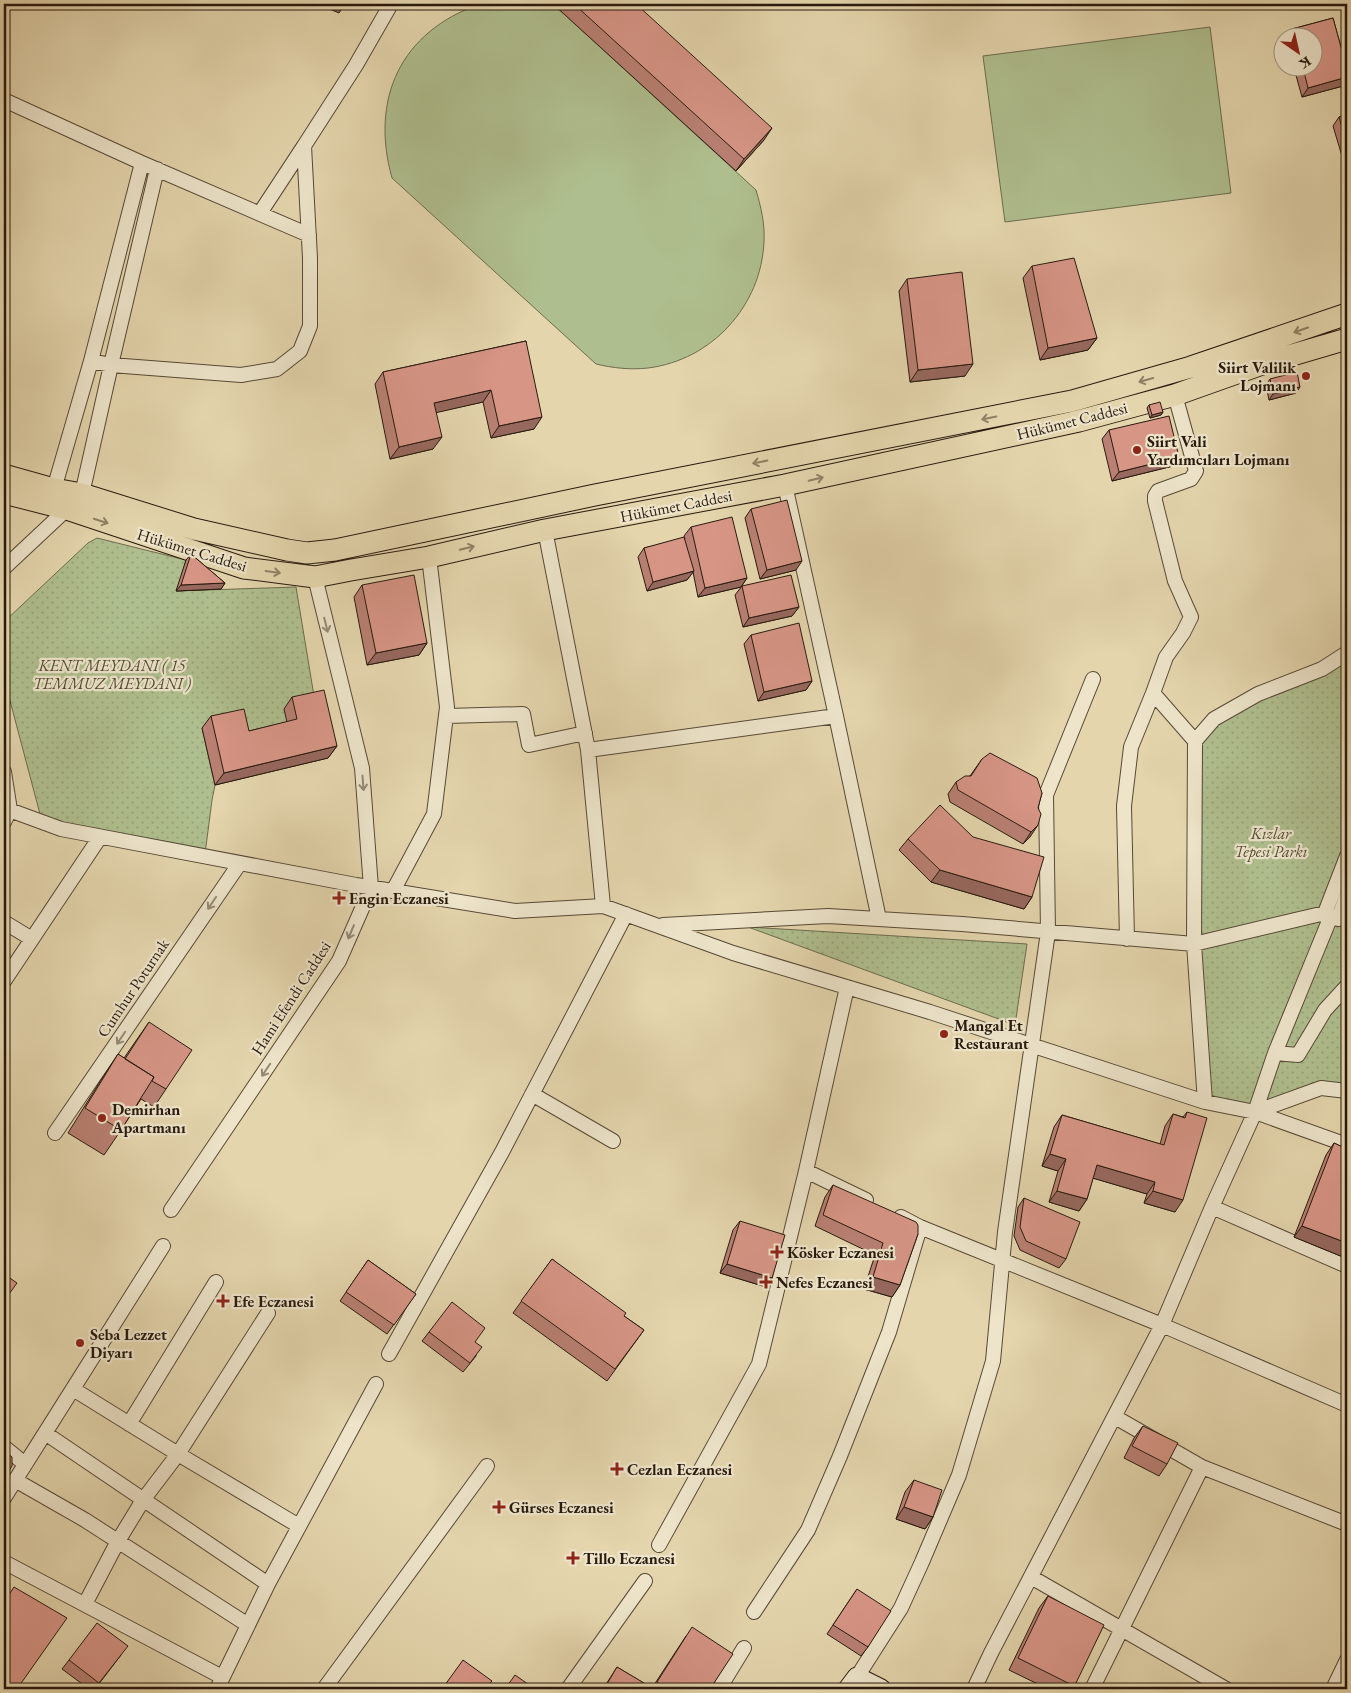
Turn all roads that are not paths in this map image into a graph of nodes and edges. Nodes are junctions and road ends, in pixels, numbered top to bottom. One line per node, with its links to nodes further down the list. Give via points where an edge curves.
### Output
1 (391, 4): 3 (street)
2 (4, 100): 4 (street)
3 (304, 146): 6 (street); 7 (street)
4 (142, 163): 5 (street); 10 (street)
5 (158, 169): 6 (street); 11 (street)
6 (260, 213): 7 (street)
7 (308, 235): 11 (street, via 310,326 300,351 276,369 241,374)
8 (1347, 314): 17 (main road, one-way to 17, via 1191,367 1072,402 595,495 335,550 307,553 287,550 194,529)
9 (1347, 339): 12 (main road, Hükümet Caddesi)
10 (91, 361): 11 (street); 15 (street)
11 (111, 365): 17 (street)
12 (1175, 395): 14 (main road, Hükümet Caddesi, one-way to 12, via 1078,421); 25 (street, via 1196,471 1191,479 1158,491 1155,501 1175,581 1191,617 1166,657)
13 (4, 475): 15 (main road)
14 (785, 486): 19 (main road, Hükümet Caddesi); 27 (street)
15 (54, 489): 17 (main road)
16 (4, 493): 18 (main road, Hükümet Caddesi)
17 (82, 494)
18 (66, 509): 21 (street); 22 (main road, Hükümet Caddesi, one-way to 22, via 244,568)
19 (545, 530): 20 (main road, Hükümet Caddesi, one-way to 19); 28 (street)
20 (429, 556): 22 (main road, Hükümet Caddesi); 26 (street)
21 (4, 568)
22 (315, 577): 36 (street, Hami Efendi Caddesi, one-way to 36, via 362,768)
23 (1347, 653): 29 (street, via 1322,669 1258,694 1214,719)
24 (1092, 679): 45 (street, via 1046,796)
25 (1153, 693): 29 (street); 46 (street, via 1131,747 1124,806)
26 (446, 716): 28 (street, via 523,714 529,745); 37 (street, via 434,814)
27 (836, 716): 30 (street); 42 (street)
28 (585, 733): 30 (street)
29 (1195, 741): 48 (street)
30 (588, 750): 39 (street)
31 (4, 772): 32 (street)
32 (6, 813): 33 (street)
33 (100, 837): 35 (street); 47 (street)
34 (1347, 856): 41 (street)
35 (240, 863): 36 (street); 58 (street, Cumhur Poturnak, one-way to 58)
36 (370, 888): 37 (street); 63 (street, Hami Efendi Caddesi, one-way to 63, via 339,960)
37 (394, 891): 39 (street, via 515,911)
38 (1347, 895): 41 (street)
39 (603, 906): 40 (street)
40 (626, 914): 44 (street); 55 (street)
41 (1335, 917): 48 (street); 53 (street)
42 (879, 920): 44 (street, via 828,916); 45 (street)
43 (4, 922): 47 (street)
44 (657, 925): 51 (street, via 733,953)
45 (1048, 932): 46 (street); 52 (street)
46 (1127, 938): 48 (street)
47 (32, 939): 49 (street)
48 (1194, 944): 56 (street)
49 (4, 981)
50 (1347, 986): 53 (street, via 1325,1010 1298,1055)
51 (847, 988): 52 (street); 61 (street)
52 (1032, 1045): 56 (street); 66 (street)
53 (1274, 1053): 57 (street)
54 (1347, 1091): 57 (street, via 1321,1088)
55 (532, 1094): 59 (street); 71 (street)
56 (1205, 1102): 57 (street)
57 (1255, 1112): 60 (street); 62 (street)
58 (56, 1133)
59 (613, 1140)
60 (1347, 1145)
61 (806, 1171): 64 (street); 89 (street, via 759,1364)
62 (1212, 1207): 67 (street); 70 (street)
63 (171, 1210)
64 (920, 1226): 66 (street); 95 (street, via 888,1332 840,1456 808,1530)
65 (163, 1246): 73 (street)
66 (1003, 1259): 70 (street); 101 (street, via 993,1362 959,1475 901,1608)
67 (1347, 1266)
68 (216, 1282): 76 (street)
69 (268, 1313): 79 (street)
70 (1162, 1325): 74 (street); 75 (street)
71 (389, 1354)
72 (376, 1384): 87 (street)
73 (73, 1389): 76 (street); 77 (street)
74 (1347, 1405)
75 (1115, 1417): 82 (street); 91 (street)
76 (130, 1424): 79 (street)
77 (45, 1433): 80 (street); 85 (street)
78 (4, 1447): 80 (street)
79 (178, 1454): 85 (street); 87 (street)
80 (25, 1464): 83 (street)
81 (488, 1466): 102 (street)
82 (1202, 1467): 86 (street); 97 (street)
83 (15, 1480): 84 (street); 88 (street)
84 (4, 1498)
85 (144, 1500): 88 (street); 93 (street)
86 (1347, 1524)
87 (299, 1526): 93 (street)
88 (118, 1541): 94 (street); 96 (street)
89 (659, 1545)
90 (4, 1562): 94 (street)
91 (1031, 1577): 97 (street); 106 (street)
92 (645, 1580): 103 (street)
93 (268, 1584): 96 (street)
94 (85, 1604): 100 (street)
95 (754, 1612)
96 (248, 1625): 100 (street)
97 (1122, 1629): 107 (street); 108 (street)
98 (744, 1648): 104 (street)
99 (1347, 1660): 109 (street)
100 (220, 1683)
101 (852, 1683): 105 (street)
102 (324, 1689)
103 (568, 1689)
104 (720, 1689)
105 (881, 1689)
106 (974, 1689)
107 (1092, 1689)
108 (1226, 1689)
109 (1333, 1689)

